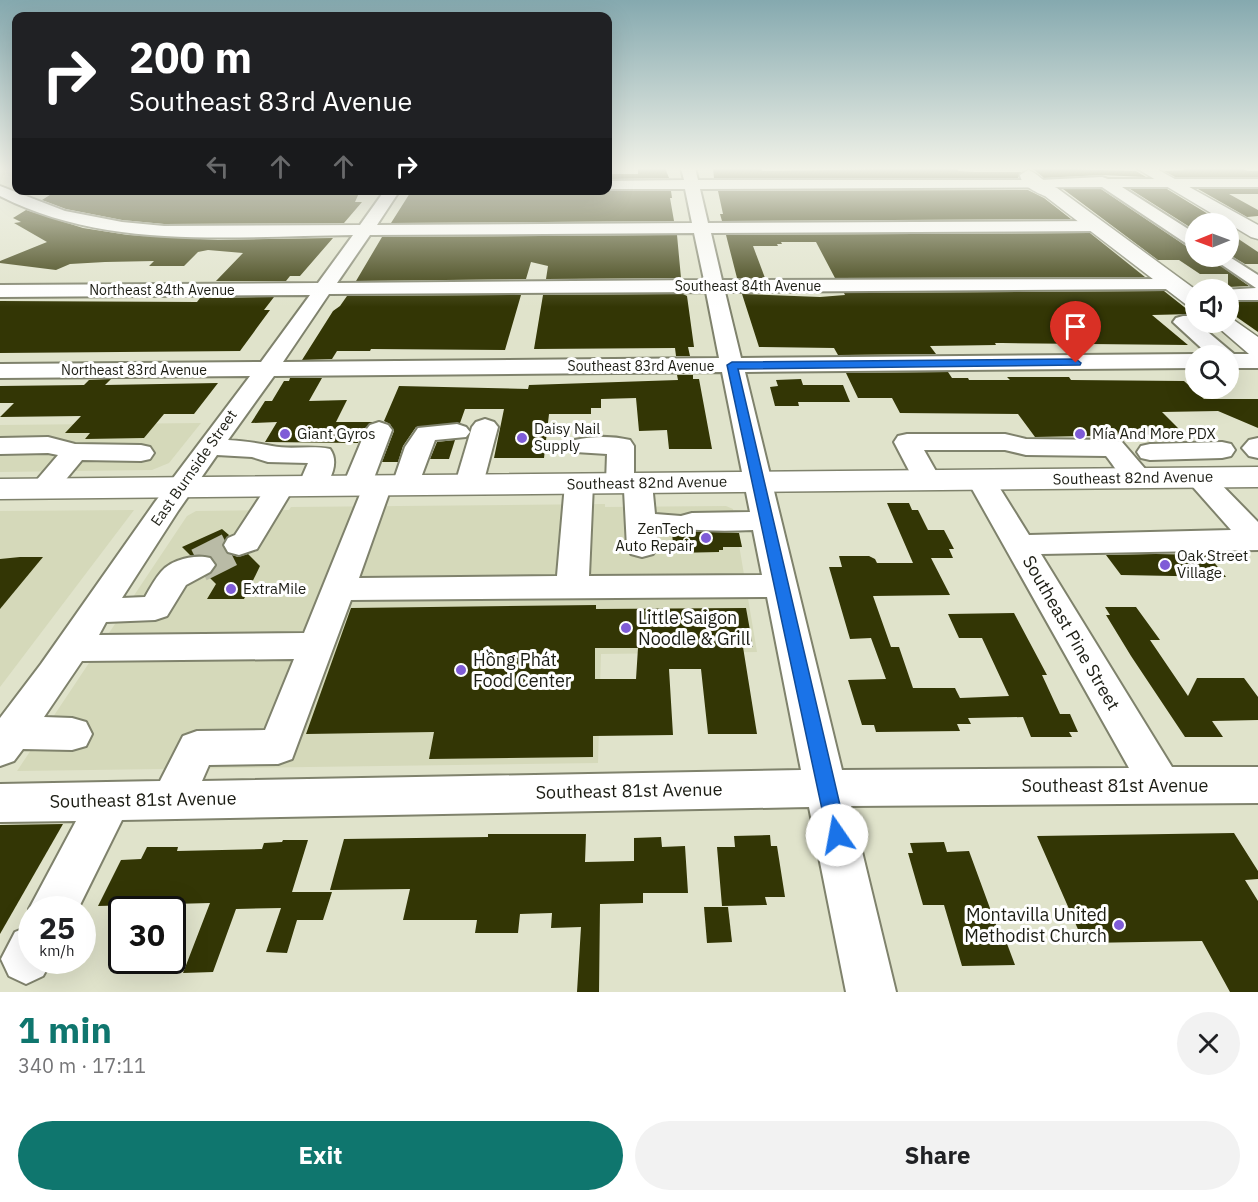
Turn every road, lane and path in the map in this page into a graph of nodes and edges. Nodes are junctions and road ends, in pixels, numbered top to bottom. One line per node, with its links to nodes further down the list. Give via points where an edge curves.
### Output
1 (60, 214): 11 (street, via 113,226 184,231)
2 (376, 214): 11 (street, East Burnside Street)
3 (699, 214): 10 (street)
4 (1095, 214): 8 (main road)
5 (1125, 214): 8 (street)
6 (1152, 214): 13 (street)
7 (1225, 214): 12 (main road)
8 (1108, 216): 9 (street); 21 (main road)
9 (1034, 226): 10 (street); 14 (street)
10 (702, 228): 11 (street); 18 (street)
11 (365, 230): 19 (street, East Burnside Street)
12 (1258, 233)
13 (1185, 235)
14 (1049, 240)
15 (1234, 267): 16 (street)
16 (1258, 283)
17 (1085, 284): 18 (street, Southeast 84th Avenue); 22 (street, Southeast 84th Avenue); 25 (street)
18 (714, 286): 19 (street, Southeast 84th Avenue); 33 (street)
19 (324, 288): 20 (street, Northeast 84th Avenue); 34 (street, East Burnside Street)
20 (0, 291)
21 (1185, 291)
22 (1185, 294)
23 (1239, 294): 24 (street)
24 (1258, 294)
25 (1102, 298)
26 (1196, 333): 28 (street)
27 (1238, 333): 29 (main road)
28 (1211, 345)
29 (1258, 349)
30 (1239, 360): 31 (street)
31 (1258, 361)
32 (1185, 362): 33 (street, Southeast 83rd Avenue)
33 (732, 365): 34 (street, Southeast 83rd Avenue); 49 (street)
34 (267, 369): 35 (street, Northeast 83rd Avenue); 41 (street, East Burnside Street)
35 (0, 371)
36 (485, 427): 51 (street)
37 (379, 430): 53 (street)
38 (457, 432): 53 (street, via 427,433)
39 (0, 446): 42 (street, via 48,446)
40 (584, 446): 50 (street, via 621,446)
41 (209, 447): 55 (street, via 321,455 321,466); 56 (street, East Burnside Street)
42 (75, 452): 43 (street); 58 (street)
43 (141, 453)
44 (1208, 464): 45 (main road, Southeast 82nd Avenue); 46 (main road, Southeast 82nd Avenue); 60 (street)
45 (1144, 465): 47 (street, via 1113,448 1026,447 1005,442 894,442); 48 (main road, Southeast 82nd Avenue)
46 (1258, 477)
47 (927, 480): 48 (main road, Southeast 82nd Avenue); 49 (main road, Southeast 82nd Avenue)
48 (981, 480): 62 (street, Southeast Pine Street)
49 (758, 482): 50 (main road, Southeast 82nd Avenue); 59 (street)
50 (629, 483): 52 (main road, Southeast 82nd Avenue); 59 (street, via 641,536 681,523)
51 (469, 484): 52 (main road, Southeast 82nd Avenue); 53 (main road, Southeast 82nd Avenue)
52 (579, 484): 64 (street)
53 (380, 485): 55 (main road, Southeast 82nd Avenue); 66 (street)
54 (281, 486): 55 (main road, Southeast 82nd Avenue); 56 (main road, Southeast 82nd Avenue); 61 (street, via 246,542)
55 (312, 486)
56 (180, 488): 58 (main road, Southeast 82nd Avenue); 67 (street, East Burnside Street)
57 (0, 489): 58 (main road, Southeast 82nd Avenue)
58 (43, 489)
59 (767, 521): 65 (street)
60 (1257, 540): 62 (street)
61 (239, 545)
62 (1020, 545): 73 (street, Southeast Pine Street)
63 (199, 565): 67 (street, via 174,577 155,608)
64 (572, 586): 65 (street); 66 (street)
65 (781, 586): 74 (street)
66 (339, 589): 68 (street)
67 (96, 611): 69 (street, East Burnside Street)
68 (316, 646): 69 (street); 75 (street, via 278,747 197,748)
69 (71, 648): 71 (street, East Burnside Street)
70 (72, 734): 71 (street)
71 (6, 741)
72 (1258, 785): 73 (street, Southeast 81st Avenue)
73 (1161, 786): 74 (street, Southeast 81st Avenue)
74 (826, 788): 75 (street, Southeast 81st Avenue); 79 (street)
75 (173, 799): 76 (street, Southeast 81st Avenue)
76 (110, 800): 77 (street, Southeast 81st Avenue); 78 (street)
77 (0, 803)
78 (60, 896)
79 (871, 992)

